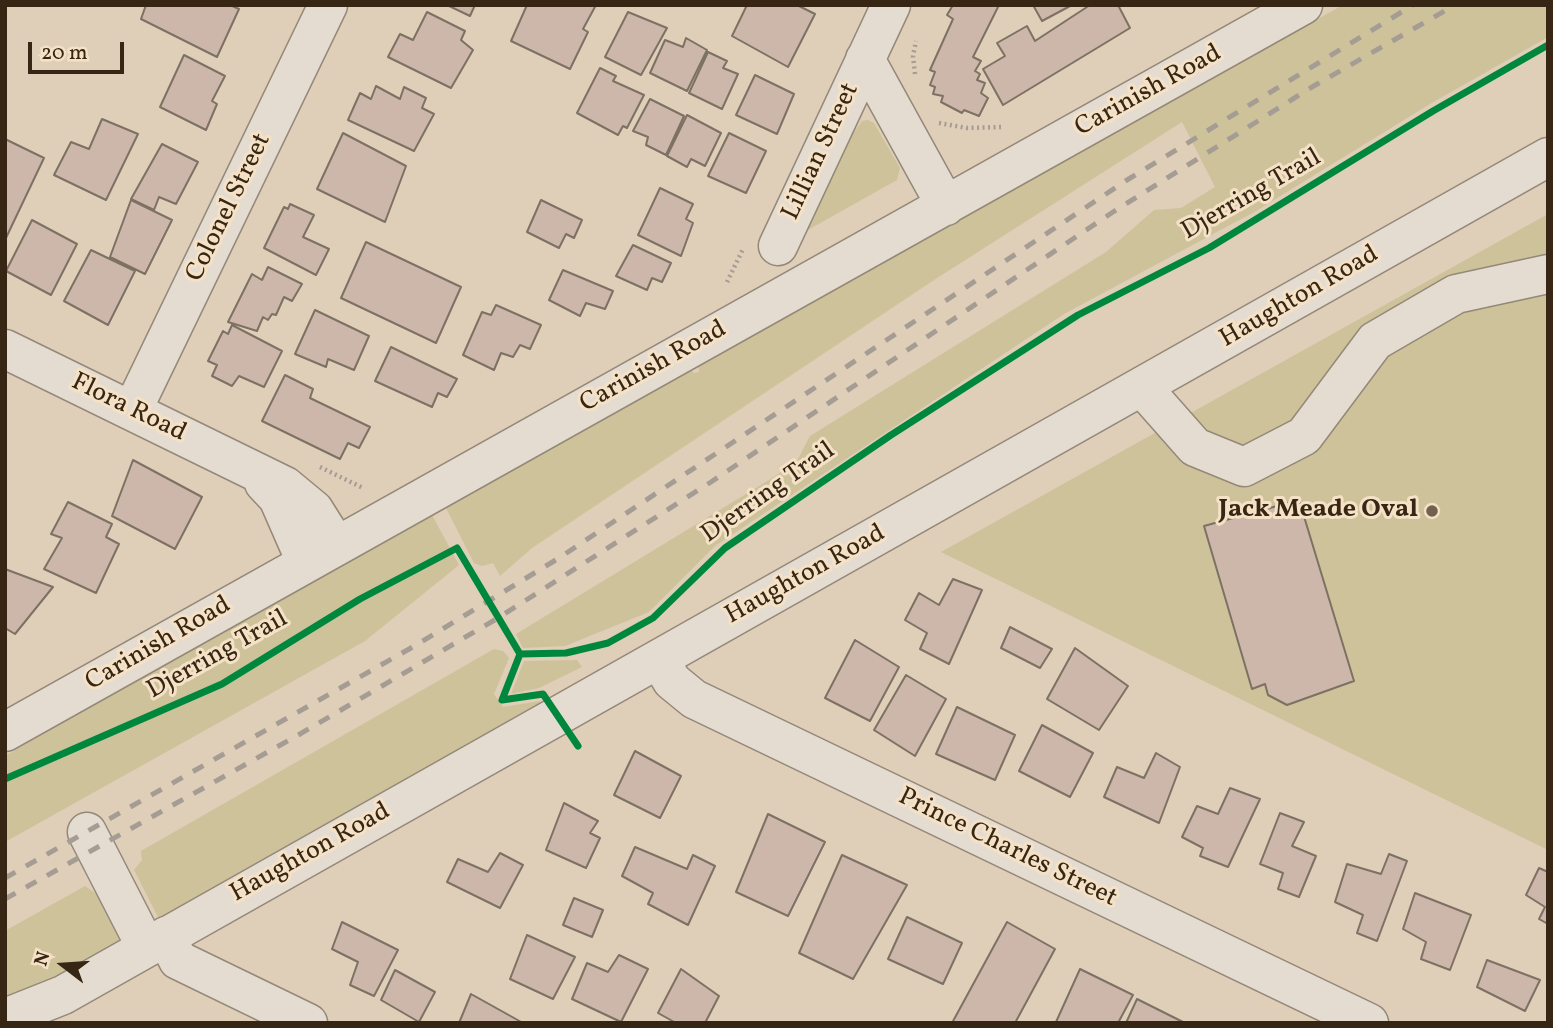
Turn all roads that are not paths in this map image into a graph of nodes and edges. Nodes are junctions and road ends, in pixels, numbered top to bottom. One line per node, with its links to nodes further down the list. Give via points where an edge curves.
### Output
1 (328, 5): 11 (street, Colonel Street)
2 (1303, 5): 6 (street, Carinish Road)
3 (904, 18): 4 (street, Lillian Street)
4 (865, 59): 6 (street, Lillian Street); 7 (street, Lillian Street)
5 (1548, 157): 10 (street, Haughton Road)
6 (946, 206): 12 (street, Carinish Road)
7 (778, 246)
8 (1548, 274): 10 (street, via 1456,294 1375,341 1304,436 1244,467 1195,447)
9 (5, 349): 11 (street, Flora Road)
10 (1142, 387): 13 (street, Haughton Road)
11 (132, 411): 12 (street, Flora Road, via 251,468)
12 (321, 554): 14 (street, Carinish Road)
13 (659, 659): 16 (street, Haughton Road); 20 (street, Prince Charles Street, via 672,681 694,699)
14 (5, 732)
15 (87, 832): 16 (street)
16 (156, 941): 17 (street, Haughton Road); 19 (street, via 178,960)
17 (51, 1009): 18 (street, Haughton Road)
18 (5, 1018)
19 (308, 1023)
20 (1369, 1023)

